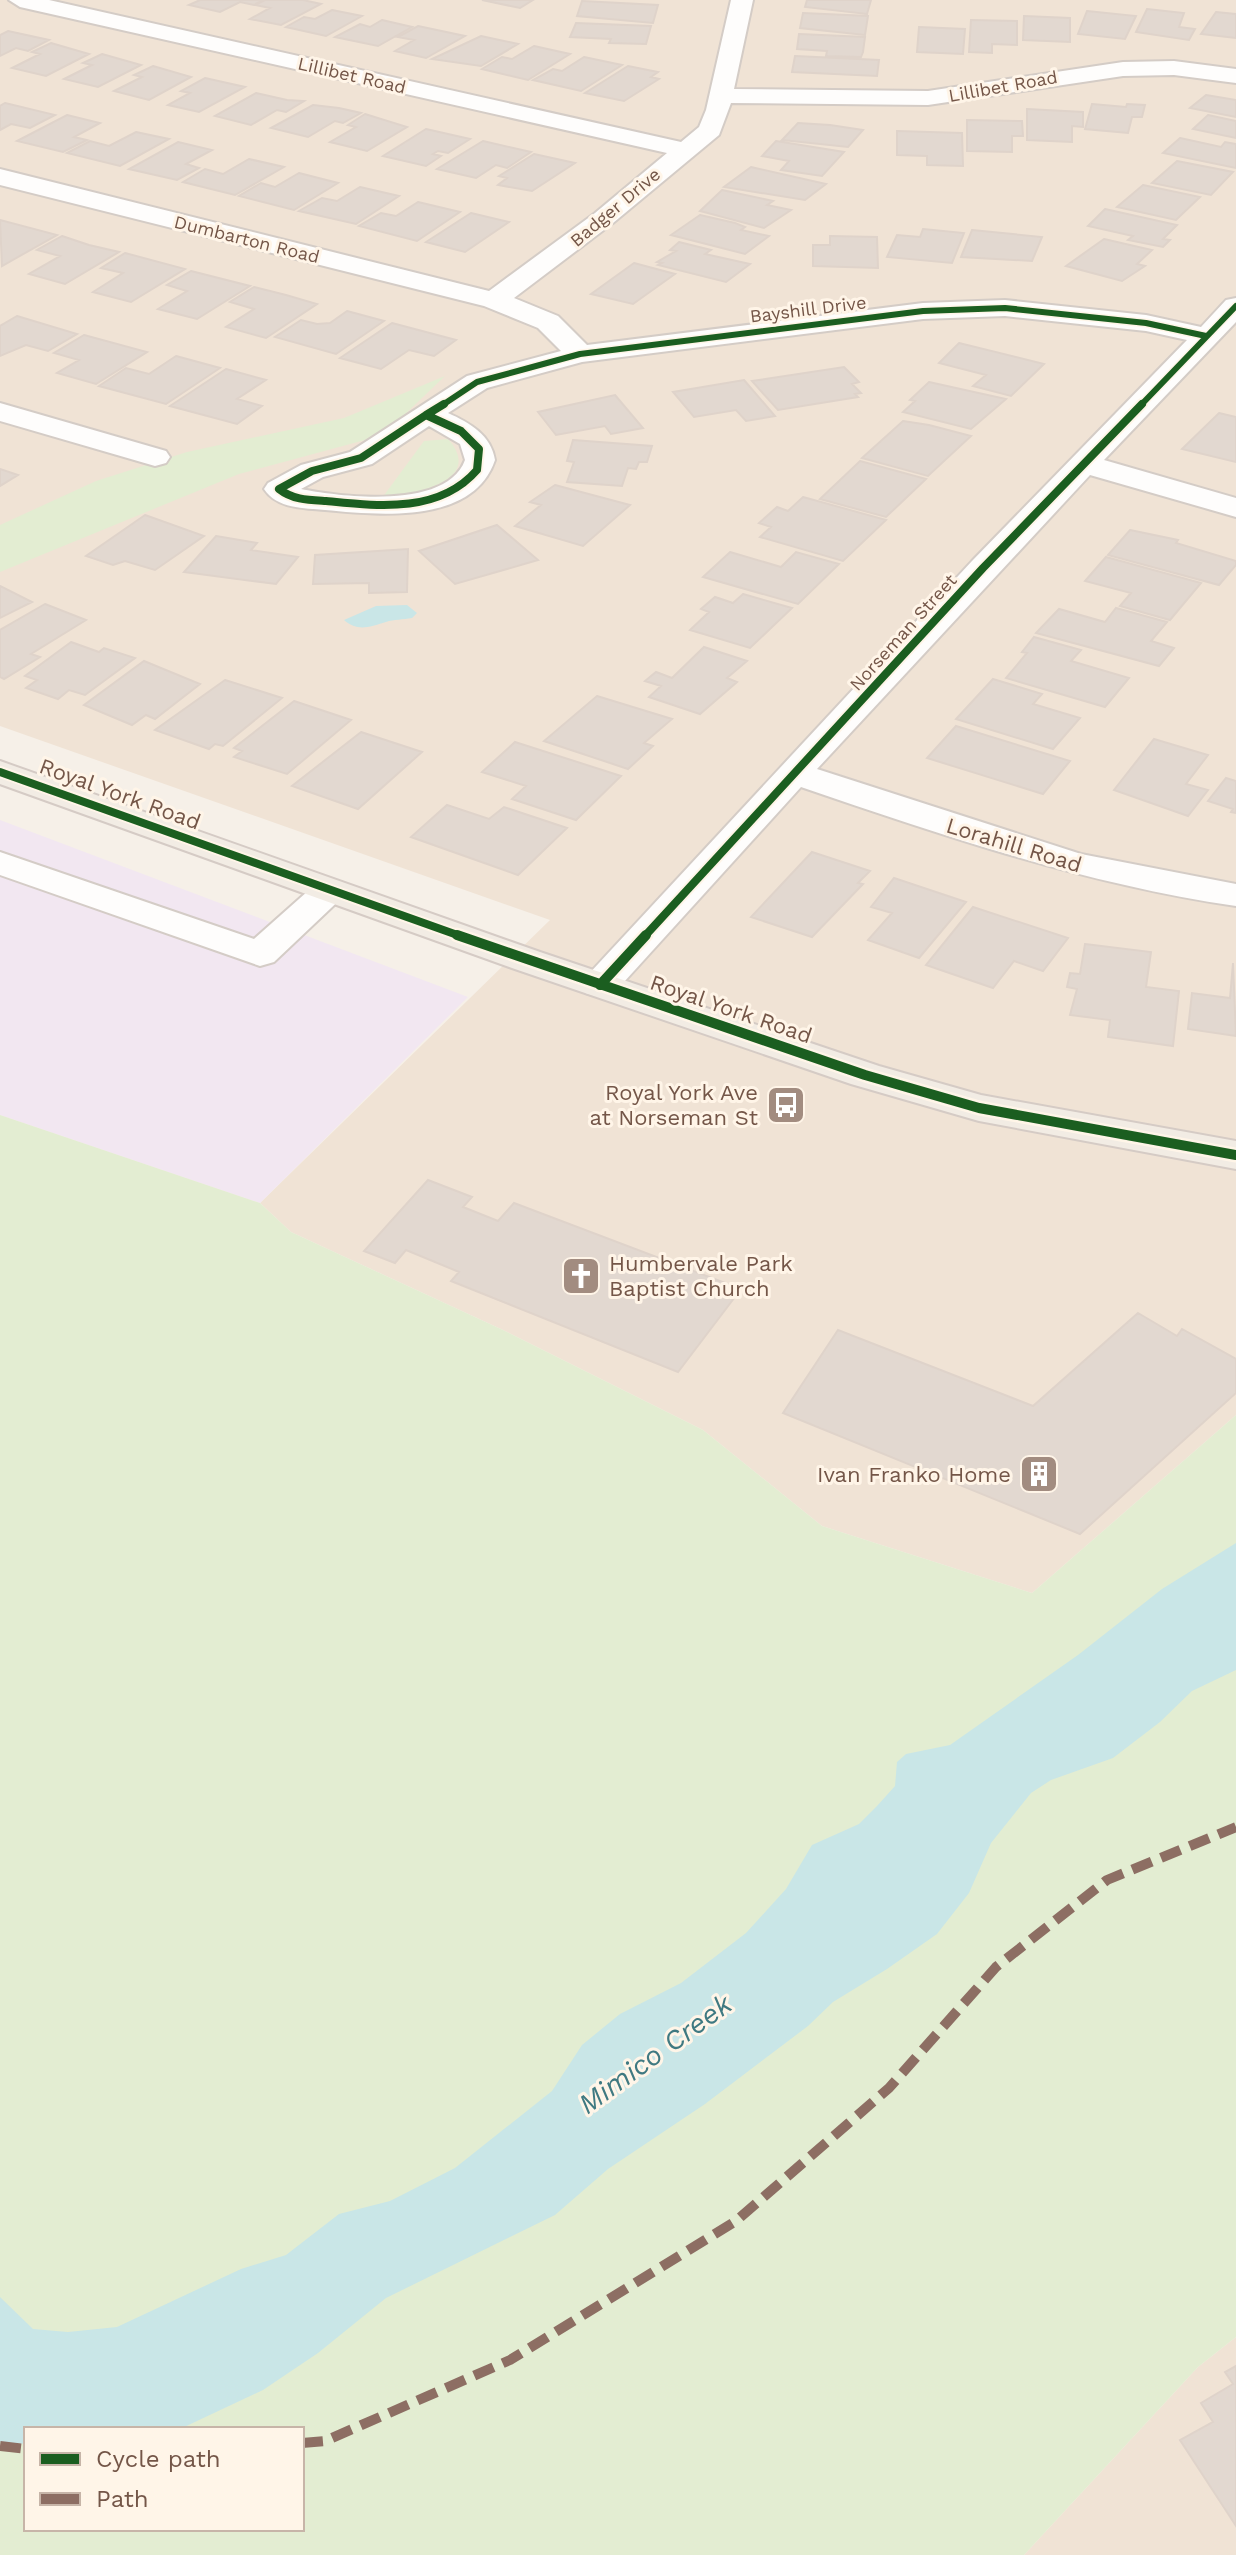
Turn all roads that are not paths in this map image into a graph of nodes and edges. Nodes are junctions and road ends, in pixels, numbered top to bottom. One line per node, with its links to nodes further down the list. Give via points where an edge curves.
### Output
1 (20, 0): 5 (street, Lillibet Road)
2 (742, 0): 4 (street, Badger Drive)
3 (1236, 76): 4 (street, Lillibet Road, via 1137,68 928,98)
4 (721, 96): 5 (street, Badger Drive, via 710,130)
5 (685, 150): 7 (street, Badger Drive)
6 (0, 177): 7 (street, Dumbarton Road)
7 (494, 300): 10 (street, via 548,322)
8 (1236, 306): 9 (street, Norseman Street)
9 (1206, 336): 10 (street, Bayshill Drive, via 1146,323 966,307); 14 (street, Norseman Street)
10 (580, 354): 12 (street, Bayshill Drive, via 477,382)
11 (0, 412): 13 (street)
12 (426, 415): 12 (street, Bayshill Drive, via 361,458 312,471 279,489 303,499 370,506 426,501 454,490 473,477 479,450 452,426)
13 (155, 457)
14 (1084, 464): 15 (street); 17 (street, Norseman Street)
15 (1236, 508)
16 (0, 772): 19 (main road, Royal York Road)
17 (796, 774): 20 (street, Lorahill Road, via 1050,859 1130,880); 21 (street, Norseman Street)
18 (0, 863): 19 (street, via 260,954)
19 (330, 891): 21 (main road, Royal York Road)
20 (1236, 895)
21 (600, 985): 22 (main road, Royal York Road, via 979,1108)
22 (1236, 1155)

